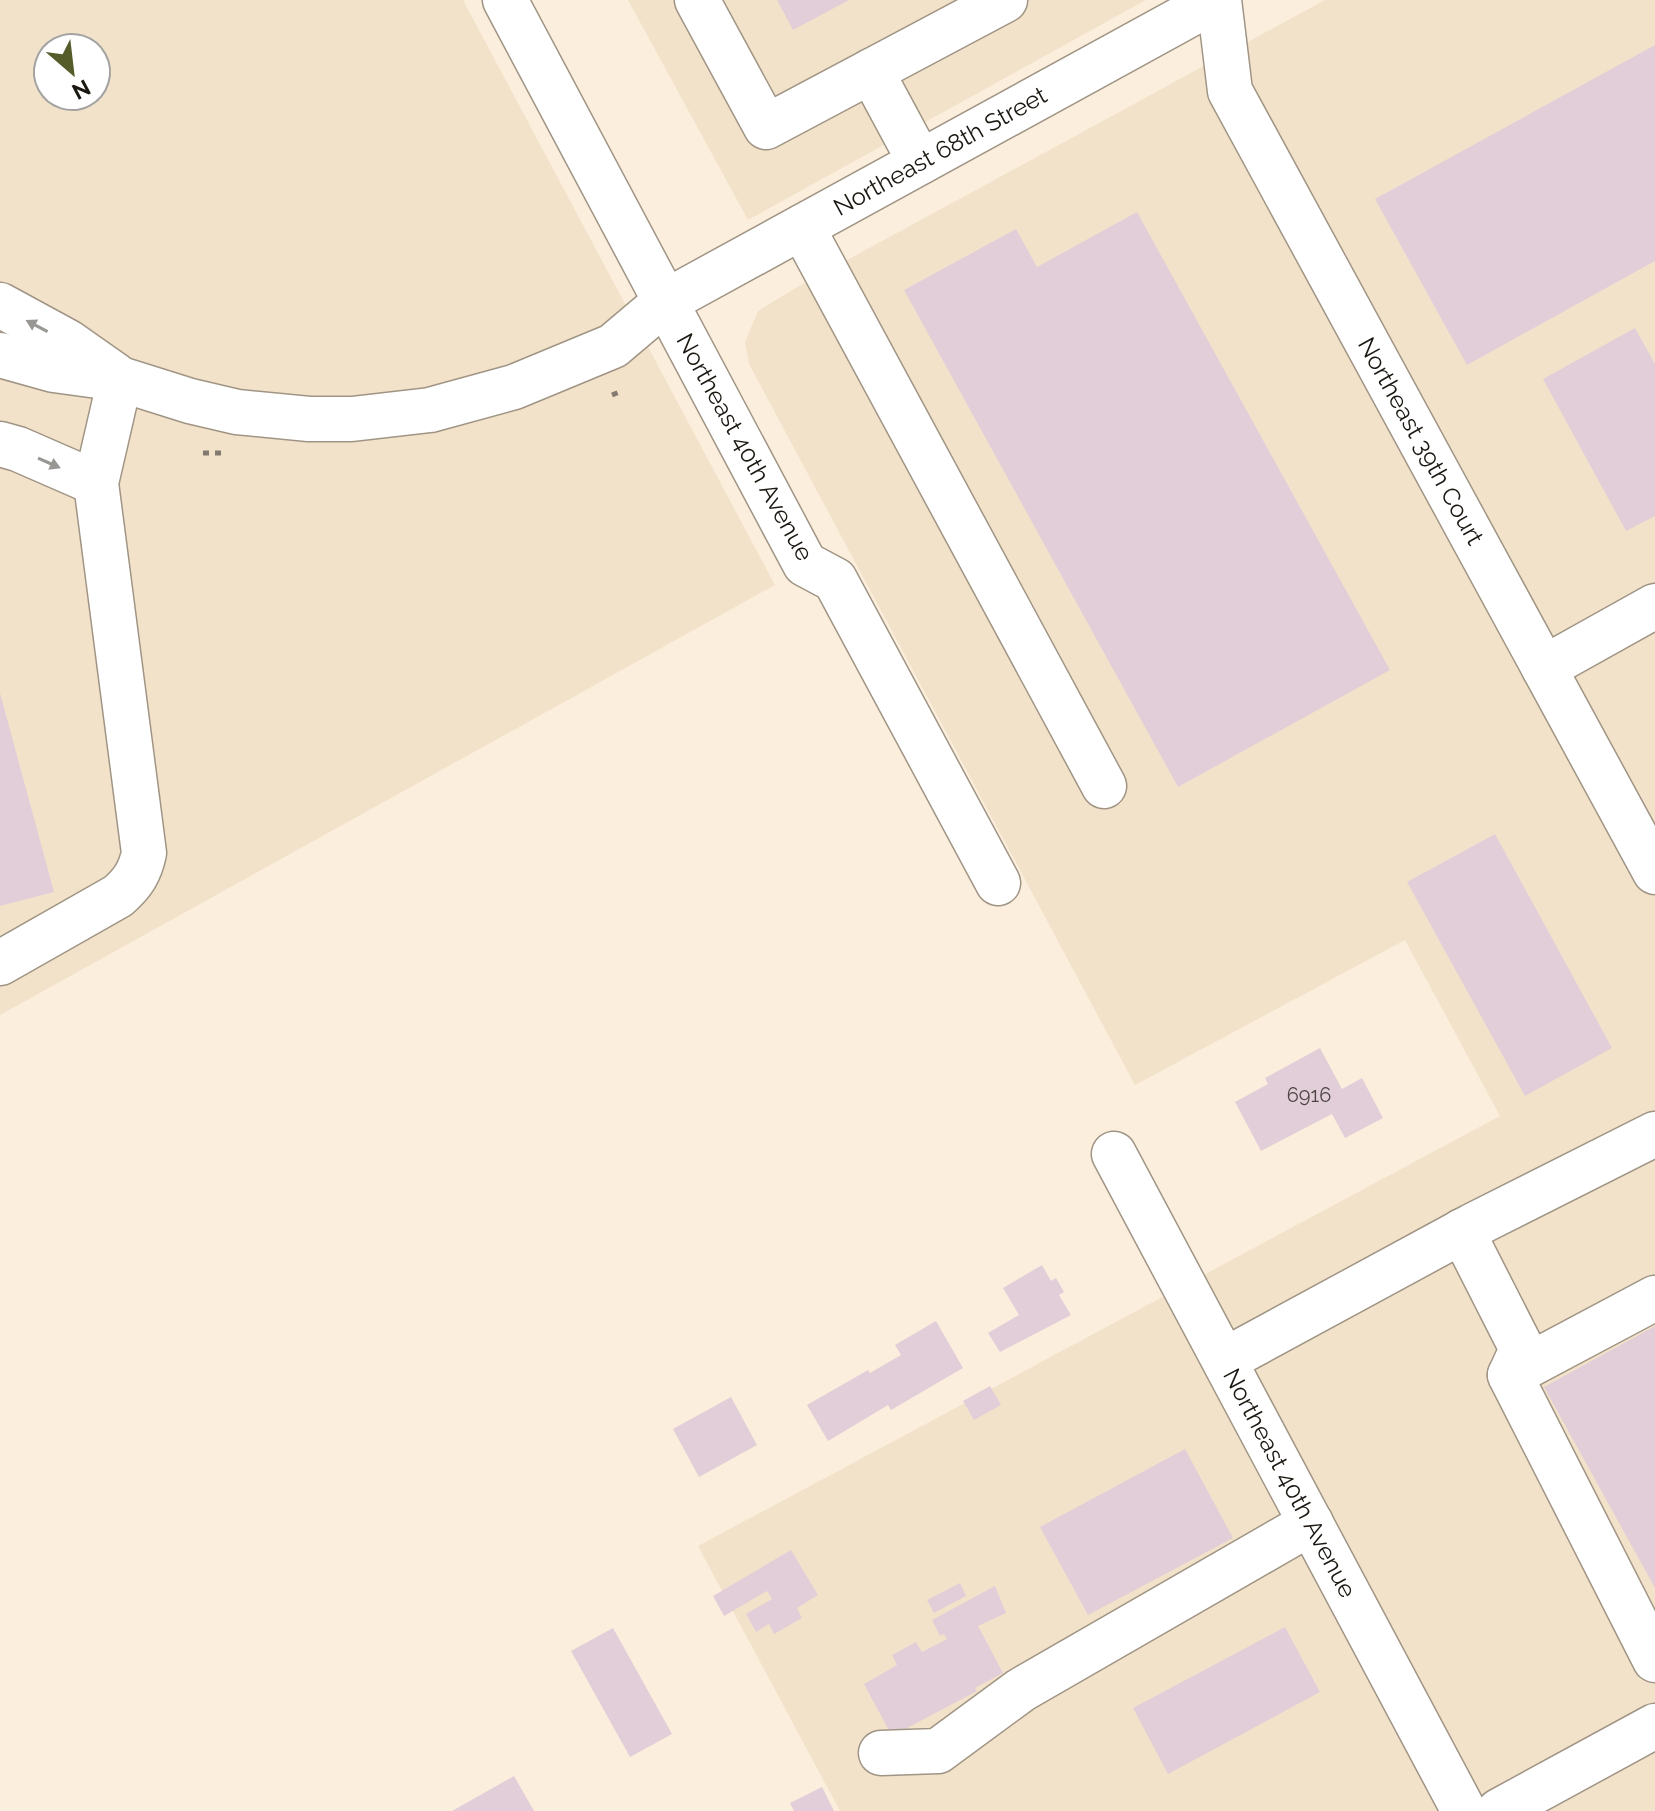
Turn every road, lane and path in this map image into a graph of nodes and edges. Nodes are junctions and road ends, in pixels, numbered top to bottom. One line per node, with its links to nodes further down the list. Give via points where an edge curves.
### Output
1 (505, 0): 8 (street, Northeast 40th Avenue)
2 (697, 0): 5 (street, via 766,127)
3 (1005, 0): 5 (street)
4 (1218, 0): 6 (street, Northeast 68th Street); 15 (street, Northeast 39th Court, via 1230,91)
5 (871, 71): 6 (street)
6 (920, 162): 7 (street, Northeast 68th Street)
7 (802, 227): 8 (street, Northeast 68th Street); 16 (street)
8 (665, 302): 11 (street, Northeast 68th Street, via 613,346 514,387 418,412 352,419 267,416 190,401); 18 (street, Northeast 40th Avenue, via 805,564 835,580)
9 (0, 305): 11 (street, one-way to 9, via 68,342)
10 (0, 355): 11 (street, via 54,370)
11 (120, 379): 13 (street)
12 (0, 444): 13 (street, one-way to 13)
13 (96, 483): 19 (street, via 144,853 140,870 118,896)
14 (1655, 606): 15 (street)
15 (1544, 668): 17 (street, Northeast 39th Court)
16 (1104, 786)
17 (1655, 872)
18 (998, 883)
19 (0, 963)
20 (1655, 1134): 22 (street)
21 (1114, 1154): 24 (street, Northeast 40th Avenue)
22 (1462, 1231): 24 (street); 25 (street, via 1522,1349)
23 (1655, 1298): 25 (street)
24 (1225, 1360): 26 (street, Northeast 40th Avenue)
25 (1510, 1375): 27 (street)
26 (1311, 1523): 29 (street, via 1021,1690 938,1751); 30 (street, Northeast 40th Avenue)
27 (1655, 1660)
28 (1655, 1726): 31 (street)
29 (881, 1753)
30 (1464, 1811)
31 (1499, 1811)

